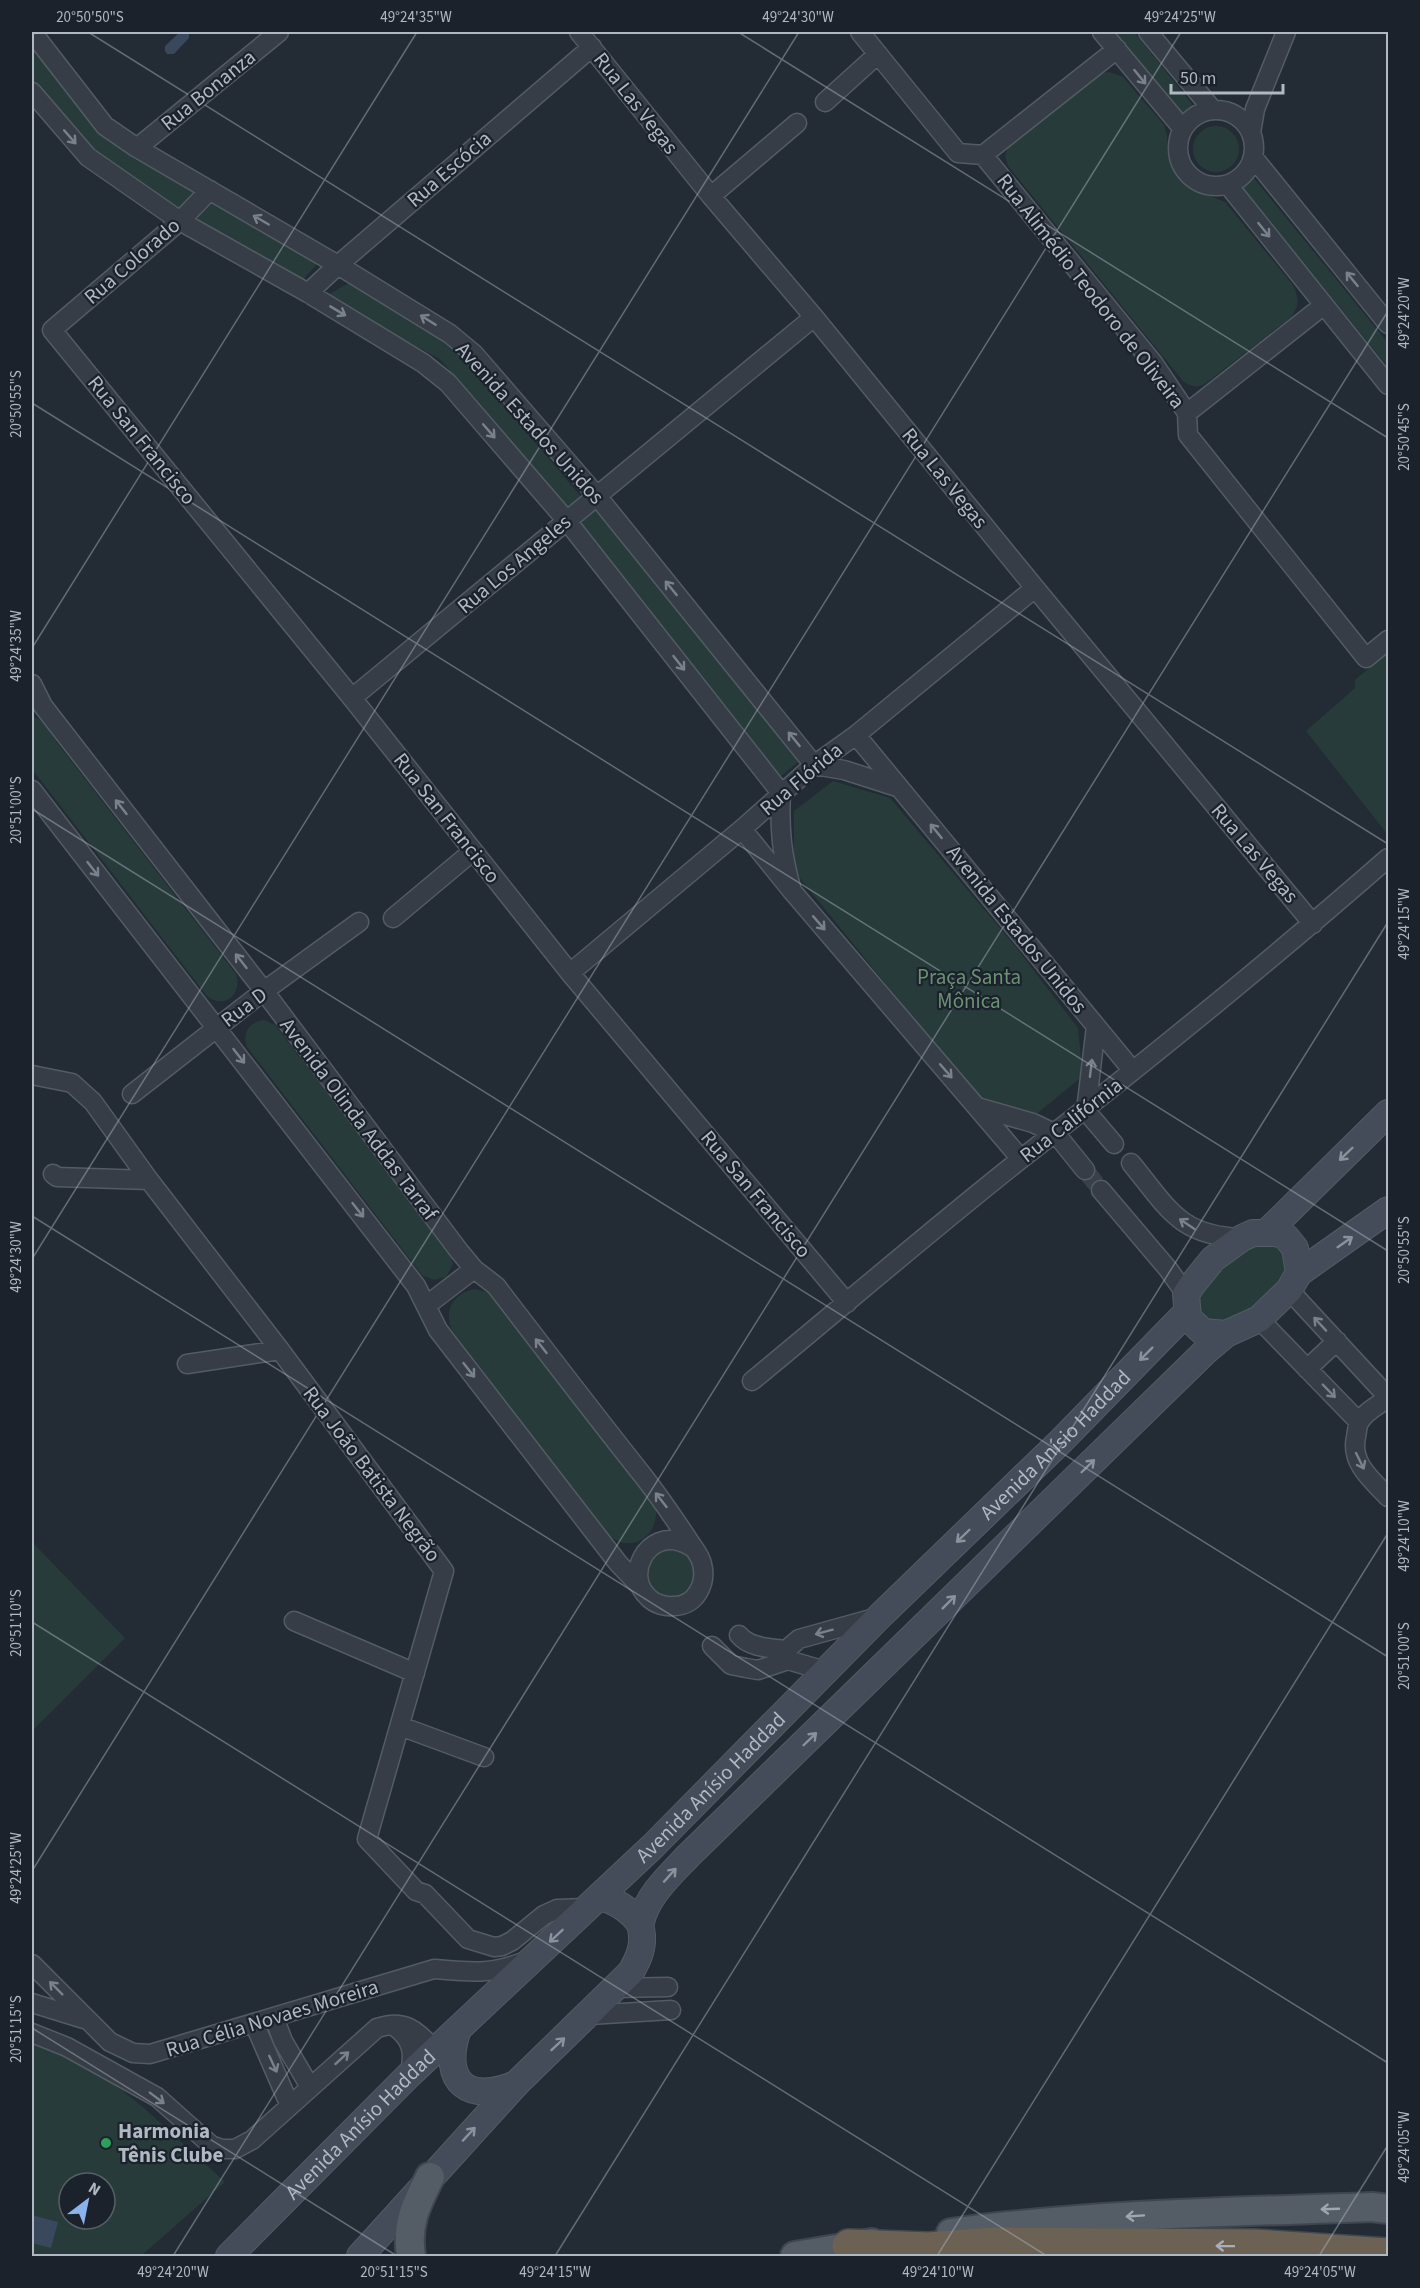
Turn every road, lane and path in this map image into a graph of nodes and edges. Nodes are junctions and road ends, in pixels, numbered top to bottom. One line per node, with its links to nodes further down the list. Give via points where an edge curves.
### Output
1 (32, 32): 19 (street, Avenida Estados Unidos, via 105,126)
2 (279, 32): 19 (street, Rua Bonanza)
3 (579, 32): 8 (street, Rua Las Vegas)
4 (860, 32): 10 (street, Rua Alimédio Teodoro de Oliveira)
5 (1102, 32): 9 (street)
6 (1148, 32): 14 (street)
7 (1286, 32): 13 (street)
8 (592, 47): 24 (street, Rua Las Vegas); 26 (street, Rua Escócia)
9 (1117, 49): 17 (street, one-way to 17); 20 (street)
10 (878, 54): 12 (street); 20 (street, Rua Alimédio Teodoro de Oliveira, via 958,153)
11 (32, 92): 25 (street, Avenida Estados Unidos, one-way to 25, via 88,157)
12 (825, 102)
13 (1255, 109): 15 (street); 18 (street)
14 (1213, 110): 15 (street); 17 (street, via 1201,113)
15 (1236, 116): 18 (street)
16 (797, 123): 24 (street)
17 (1183, 129): 22 (street, via 1178,151 1186,172 1205,185)
18 (1251, 133): 21 (street)
19 (137, 148): 23 (street, Avenida Estados Unidos)
20 (983, 155): 33 (street, Rua Alimédio Teodoro de Oliveira, via 1154,364)
21 (1253, 157): 22 (street, via 1248,169); 30 (street, one-way to 21)
22 (1228, 185): 28 (street, one-way to 28)
23 (210, 190): 25 (street, Rua Colorado); 26 (street, Avenida Estados Unidos, one-way to 23)
24 (711, 196): 29 (street, Rua Las Vegas)
25 (180, 221): 27 (street, Avenida Estados Unidos); 31 (street, Rua Colorado)
26 (338, 265): 27 (street, Rua Escócia); 34 (street, Avenida Estados Unidos, one-way to 26, via 474,354 450,334)
27 (308, 293): 35 (street, Avenida Estados Unidos, one-way to 35, via 423,363 448,383)
28 (1324, 305): 32 (street); 33 (street)
29 (814, 317): 34 (street, Rua Los Angeles); 36 (street, Rua Las Vegas)
30 (1389, 324)
31 (52, 330): 39 (street, Rua San Francisco)
32 (1389, 385)
33 (1187, 412): 37 (street, Rua Alimédio Teodoro de Oliveira, via 1188,435 1366,658)
34 (597, 496): 35 (street, Rua Los Angeles); 41 (street, Avenida Estados Unidos, one-way to 34)
35 (567, 521): 39 (street, Rua Los Angeles); 44 (street, Avenida Estados Unidos, one-way to 44)
36 (1035, 588): 40 (street, Rua Flórida); 51 (street, Rua Las Vegas)
37 (1389, 640)
38 (33, 688): 53 (street, Avenida Olinda Addas Tarraf, one-way to 38)
39 (352, 698): 46 (street, Rua San Francisco)
40 (855, 735): 41 (street, Rua Flórida); 42 (street, Avenida Estados Unidos)
41 (814, 765): 42 (street); 44 (street, Rua Flórida)
42 (900, 788): 54 (street, Avenida Estados Unidos, one-way to 42)
43 (32, 790): 55 (street, one-way to 55)
44 (781, 793): 45 (street, Rua Flórida); 48 (street, via 779,826)
45 (742, 829): 48 (street); 52 (street, Rua Flórida)
46 (473, 851): 49 (street); 52 (street, Rua San Francisco)
47 (1389, 858): 51 (street, Rua Califórnia)
48 (792, 891): 59 (street, one-way to 59)
49 (393, 918)
50 (359, 922): 53 (street, Rua D)
51 (1313, 924): 56 (street, Rua Califórnia)
52 (570, 973): 75 (street, Rua San Francisco)
53 (264, 992): 55 (street, Rua D); 73 (street, Avenida Olinda Addas Tarraf)
54 (1096, 1026): 56 (street, Avenida Estados Unidos); 60 (street, one-way to 54)
55 (217, 1028): 58 (street, Rua D); 77 (street, one-way to 77)
56 (1133, 1071): 60 (street, Rua Califórnia)
57 (32, 1075): 68 (street, Rua João Batista Negrão, via 72,1083 84,1093)
58 (132, 1094)
59 (977, 1107): 62 (street); 64 (street)
60 (1086, 1111): 62 (street, Rua Califórnia); 63 (street)
61 (1389, 1113): 71 (main road, one-way to 71)
62 (1056, 1134): 64 (street, Rua Califórnia); 66 (street)
63 (1114, 1144)
64 (1022, 1159): 75 (street, Rua Califórnia)
65 (1131, 1163): 72 (street, one-way to 65, via 1217,1237 1186,1224)
66 (1085, 1170)
67 (53, 1174): 68 (street)
68 (149, 1180): 81 (street, Rua João Batista Negrão)
69 (1101, 1190): 76 (street, via 1168,1269)
70 (1389, 1210): 74 (main road, Avenida Anísio Haddad, one-way to 70)
71 (1267, 1232): 72 (main road, Avenida Anísio Haddad); 74 (main road, via 1286,1237 1295,1248)
72 (1242, 1238): 76 (main road, Avenida Anísio Haddad, via 1213,1259)
73 (474, 1269): 77 (street); 88 (street, Avenida Olinda Addas Tarraf, one-way to 73, via 673,1515 496,1286)
74 (1294, 1282): 78 (main road, Avenida Anísio Haddad); 80 (street, one-way to 74)
75 (847, 1303): 84 (street, Rua Califórnia)
76 (1187, 1303): 79 (main road, via 1188,1318 1203,1332); 90 (main road, Avenida Anísio Haddad, one-way to 90, via 1061,1441)
77 (427, 1305): 89 (street, one-way to 89, via 438,1330 618,1563)
78 (1258, 1319): 79 (main road, Avenida Anísio Haddad); 83 (street)
79 (1226, 1334): 100 (main road, Avenida Anísio Haddad, one-way to 79, via 652,1896 688,1856)
80 (1337, 1341): 83 (street); 85 (street)
81 (280, 1350): 82 (street); 96 (street, Rua João Batista Negrão, via 444,1571)
82 (187, 1364)
83 (1307, 1369): 86 (street, one-way to 86)
84 (752, 1381)
85 (1389, 1398): 86 (street)
86 (1359, 1422): 87 (street, one-way to 87, via 1354,1445 1357,1460)
87 (1389, 1497)
88 (693, 1548): 89 (street, via 680,1541 665,1540 651,1546 641,1557 637,1571); 89 (street, via 702,1561 704,1575 700,1590 690,1601 662,1606 648,1598)
89 (640, 1586)
90 (880, 1616): 93 (street, one-way to 93); 95 (main road, Avenida Anísio Haddad)
91 (294, 1621): 96 (street)
92 (715, 1644): 94 (street)
93 (791, 1650): 94 (street, via 758,1670); 94 (street, via 786,1642 768,1642 743,1634 736,1646); 95 (street)
94 (734, 1663)
95 (825, 1671): 99 (main road, Avenida Anísio Haddad)
96 (415, 1672): 97 (street, Rua João Batista Negrão)
97 (400, 1726): 98 (street); 101 (street, Rua João Batista Negrão, via 367,1839 416,1891 417,1900)
98 (484, 1757)
99 (593, 1902): 100 (main road, via 622,1906); 101 (street, via 544,1915 502,1946); 102 (main road, Avenida Anísio Haddad, one-way to 102)
100 (640, 1924): 106 (main road, Avenida Anísio Haddad, via 642,1943 636,1962)
101 (464, 1942): 104 (street, Rua Célia Novaes Moreira, via 462,1960)
102 (531, 1959): 104 (street, Rua Célia Novaes Moreira, via 483,1972); 114 (main road, Avenida Anísio Haddad)
103 (32, 1964): 111 (street, one-way to 103)
104 (434, 1969): 110 (street, Rua Célia Novaes Moreira)
105 (668, 1987): 106 (street)
106 (614, 1988): 109 (main road, Avenida Anísio Haddad)
107 (32, 2003): 111 (street)
108 (671, 2010): 109 (street)
109 (589, 2015): 123 (main road, Avenida Anísio Haddad, one-way to 109)
110 (274, 2017): 112 (street, Rua Célia Novaes Moreira); 124 (street)
111 (89, 2021): 116 (street)
112 (254, 2023): 118 (street, Rua Célia Novaes Moreira, via 164,2052); 125 (street, one-way to 125)
113 (390, 2023): 117 (street, via 412,2029); 121 (street, via 402,2031 412,2048); 124 (street, one-way to 113, via 376,2028)
114 (457, 2032): 117 (main road, Avenida Anísio Haddad); 120 (main road)
115 (32, 2033): 119 (street)
116 (110, 2042): 118 (street, Rua Célia Novaes Moreira); 119 (street, via 110,2054)
117 (436, 2051): 120 (main road); 121 (main road, Avenida Anísio Haddad)
118 (140, 2054): 122 (street, via 128,2062)
119 (98, 2063): 122 (street)
120 (453, 2073): 123 (main road, via 461,2083 478,2092 493,2092)
121 (410, 2074): 128 (main road, Avenida Anísio Haddad)
122 (130, 2080): 125 (street, one-way to 125, via 156,2097 211,2145 222,2149 236,2149 252,2140)
123 (516, 2084): 126 (main road, Avenida Anísio Haddad, one-way to 123)
124 (310, 2087): 125 (street)
125 (290, 2106)
126 (430, 2177): 133 (main road, Avenida Anísio Haddad); 134 (main road, via 412,2214 408,2241)
127 (1389, 2209): 129 (main road, one-way to 129, via 1138,2216 996,2227)
128 (272, 2213): 131 (main road, Avenida Anísio Haddad); 132 (main road, via 259,2237)
129 (849, 2246): 130 (highway, one-way to 129, via 1232,2246); 135 (main road)
130 (1389, 2255)
131 (229, 2256)
132 (258, 2256)
133 (360, 2256)
134 (411, 2256)
135 (795, 2256)

